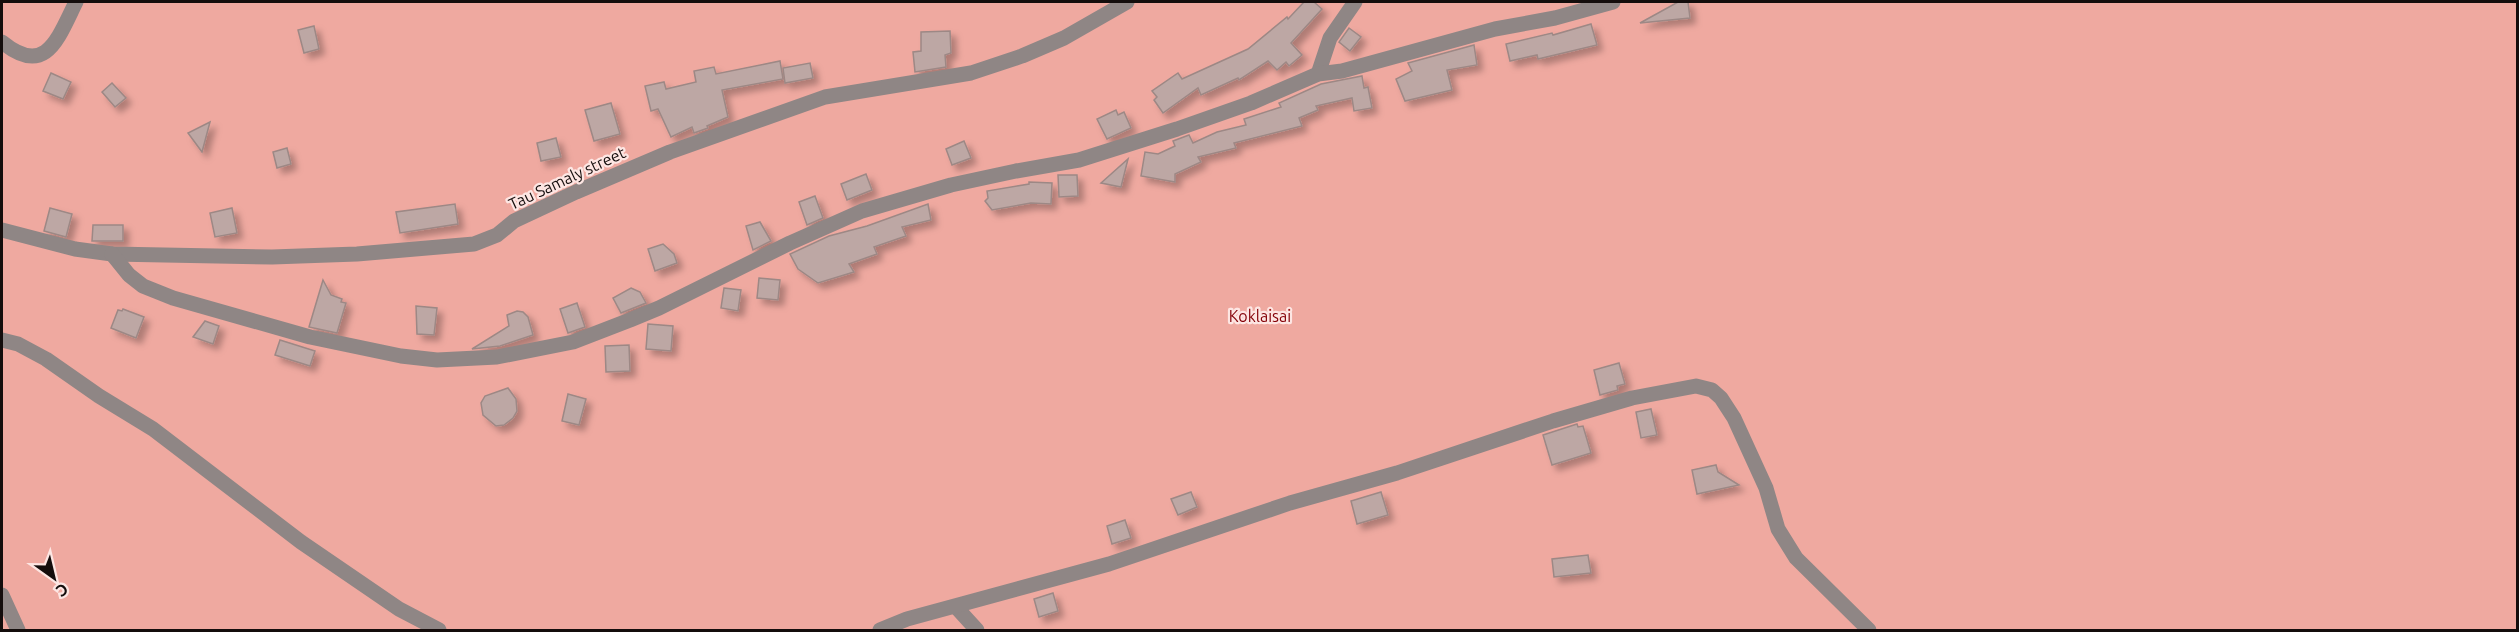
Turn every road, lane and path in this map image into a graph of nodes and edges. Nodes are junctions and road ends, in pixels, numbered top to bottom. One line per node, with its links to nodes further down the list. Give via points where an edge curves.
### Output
1 (75, 2): 5 (street, via 52,46 42,54 23,56)
2 (1127, 2): 8 (street, Tau Samaly street, via 1064,38 971,73 825,97 670,152 514,221 497,235 474,244 357,254)
3 (1355, 2): 6 (street, via 1330,38)
4 (1613, 2): 6 (street)
5 (2, 42)
6 (1318, 74): 8 (street, via 1240,106 1079,160 951,185 862,210 639,316 573,342 497,357 436,360 310,337 143,286)
7 (2, 230): 8 (street, Tau Samaly street, via 75,249)
8 (112, 254)
9 (2, 340): 13 (street, via 46,359 153,429 301,542 399,609)
10 (2, 594): 12 (street)
11 (956, 607): 14 (street); 15 (street); 16 (street, via 1109,564 1553,421 1632,398 1696,386 1712,390 1734,418 1766,488 1778,529 1796,558)
12 (18, 630)
13 (439, 630)
14 (880, 630)
15 (977, 630)
16 (1869, 630)

